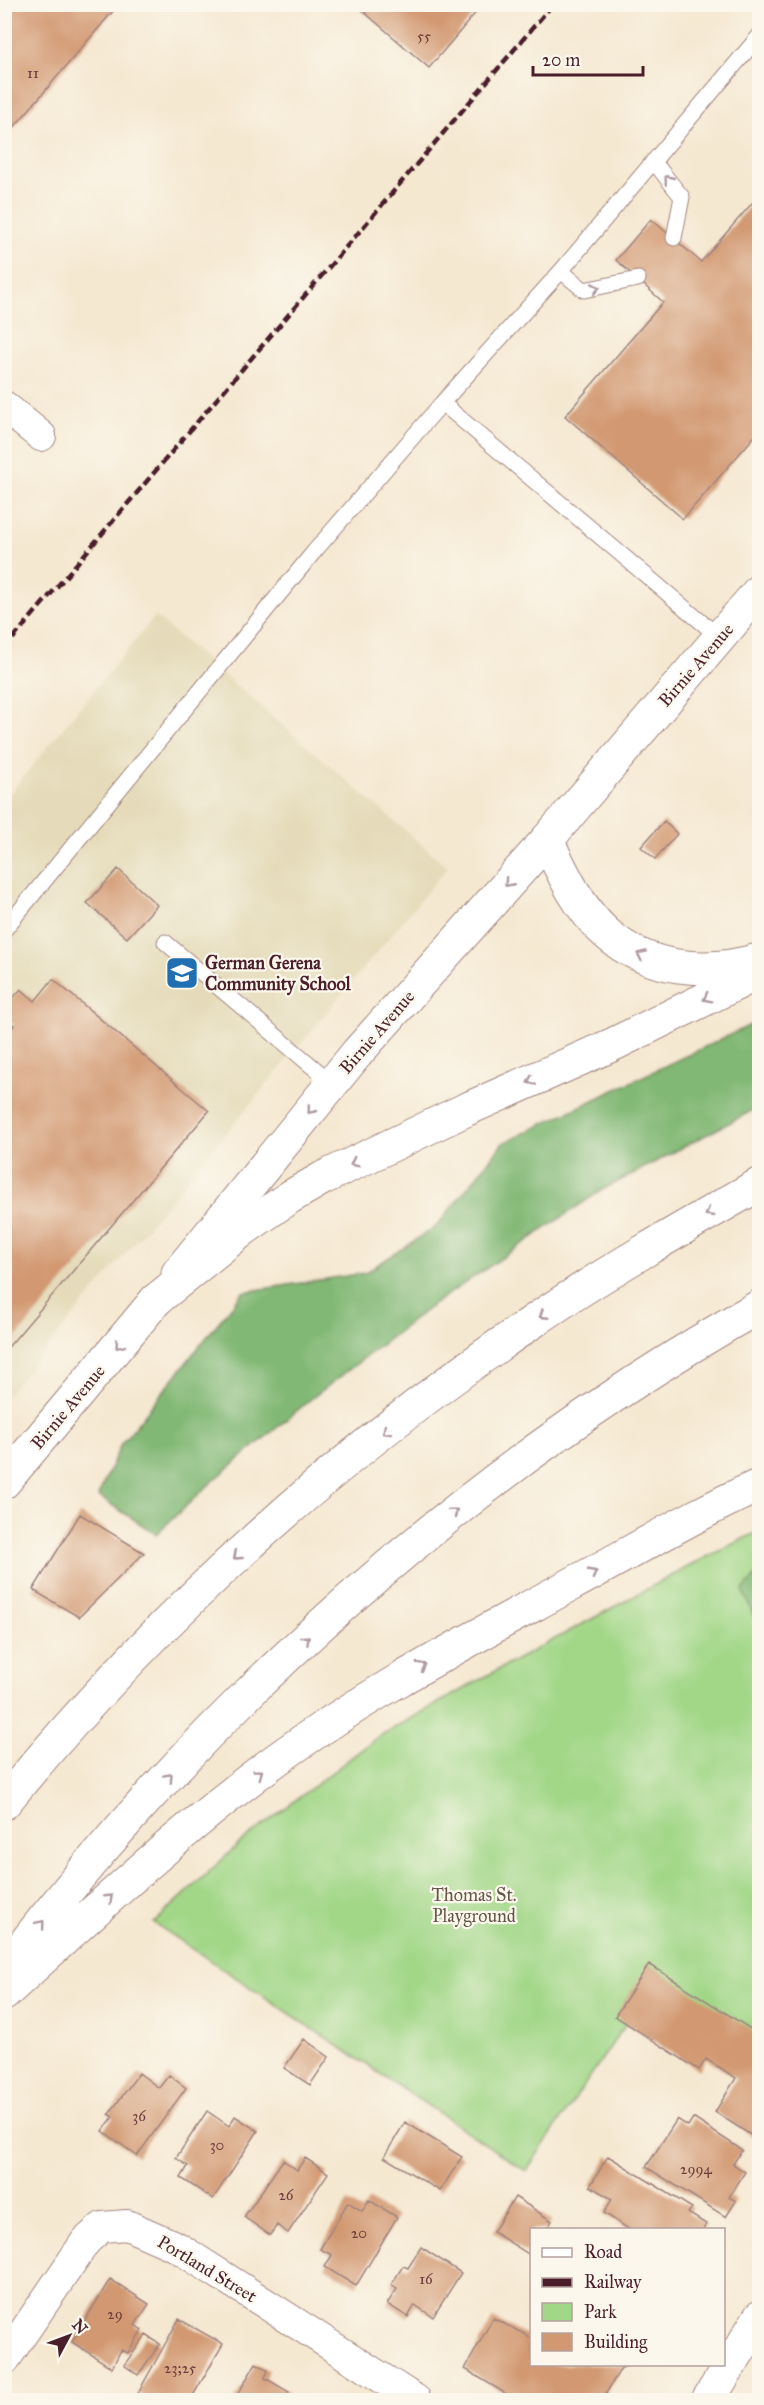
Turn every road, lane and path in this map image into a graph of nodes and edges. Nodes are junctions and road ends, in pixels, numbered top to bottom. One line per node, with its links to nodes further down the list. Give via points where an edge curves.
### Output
1 (759, 35): 2 (lane)
2 (653, 161): 3 (lane, one-way to 2, via 682,197); 4 (lane)
3 (674, 238)
4 (561, 271): 5 (lane, one-way to 5, via 584,290); 6 (lane)
5 (638, 279)
6 (442, 403): 10 (lane); 12 (lane, via 313,553)
7 (4, 406): 8 (street)
8 (41, 436)
9 (759, 591): 10 (main road, Birnie Avenue)
10 (719, 637): 11 (main road, Birnie Avenue)
11 (547, 840): 14 (main road, one-way to 11, via 742,965 690,968 658,962 630,950 595,921); 16 (main road, Birnie Avenue, one-way to 16)
12 (4, 930)
13 (165, 942): 16 (lane)
14 (759, 959)
15 (759, 972): 18 (main road, one-way to 18, via 614,1044 454,1114 323,1178 244,1229)
16 (333, 1084): 18 (main road, Birnie Avenue, one-way to 18)
17 (759, 1184): 22 (main road, one-way to 22, via 640,1253 528,1325 416,1406 313,1489 161,1628)
18 (156, 1300): 20 (main road, Birnie Avenue, one-way to 20)
19 (759, 1306): 23 (main road, one-way to 19, via 110,1841 208,1736 372,1580 495,1480 597,1406)
20 (4, 1482)
21 (759, 1485): 24 (main road, one-way to 21, via 175,1840 313,1734 448,1651)
22 (4, 1803)
23 (4, 1970)
24 (4, 1994)
25 (759, 2317): 26 (main road)
26 (750, 2352): 29 (main road)
27 (4, 2361): 28 (street, Portland Street, via 86,2241 102,2227 127,2225 177,2247)
28 (416, 2400)
29 (708, 2400)

